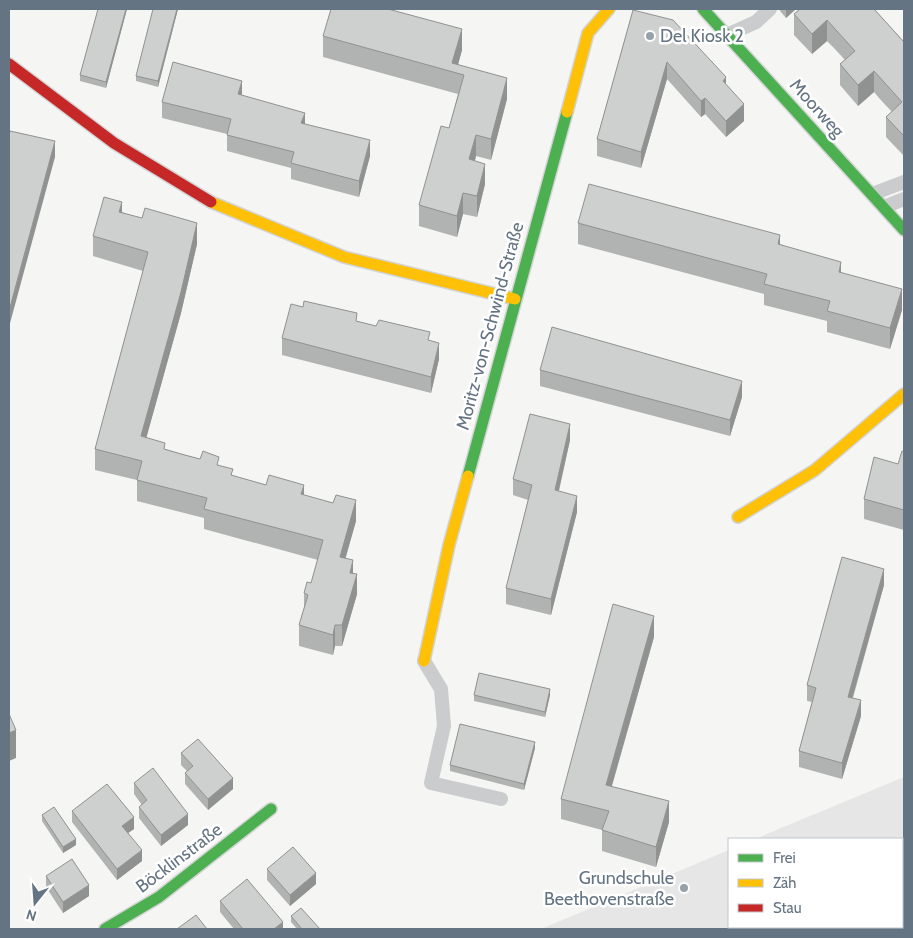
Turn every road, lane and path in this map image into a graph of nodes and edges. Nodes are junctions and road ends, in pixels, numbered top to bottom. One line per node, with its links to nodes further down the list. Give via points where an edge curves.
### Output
1 (609, 9): 11 (street, Moritz-von-Schwind-Straße, via 588,32)
2 (703, 9): 4 (street, Moorweg)
3 (770, 9): 4 (lane, via 756,22)
4 (726, 35): 7 (street, Moorweg)
5 (9, 64): 11 (street, via 114,143 216,205 344,258)
6 (904, 182): 7 (lane)
7 (872, 194): 9 (street, Moorweg)
8 (904, 199): 9 (lane)
9 (884, 207): 10 (street, Moorweg)
10 (904, 230)
11 (515, 299): 14 (street, Moritz-von-Schwind-Straße, via 449,545)
12 (904, 394): 13 (street, via 815,470)
13 (738, 517)
14 (424, 661): 15 (lane, via 441,689 444,726 431,783)
15 (501, 799)
16 (271, 809): 17 (street, Böcklinstraße, via 159,897)
17 (104, 929)

